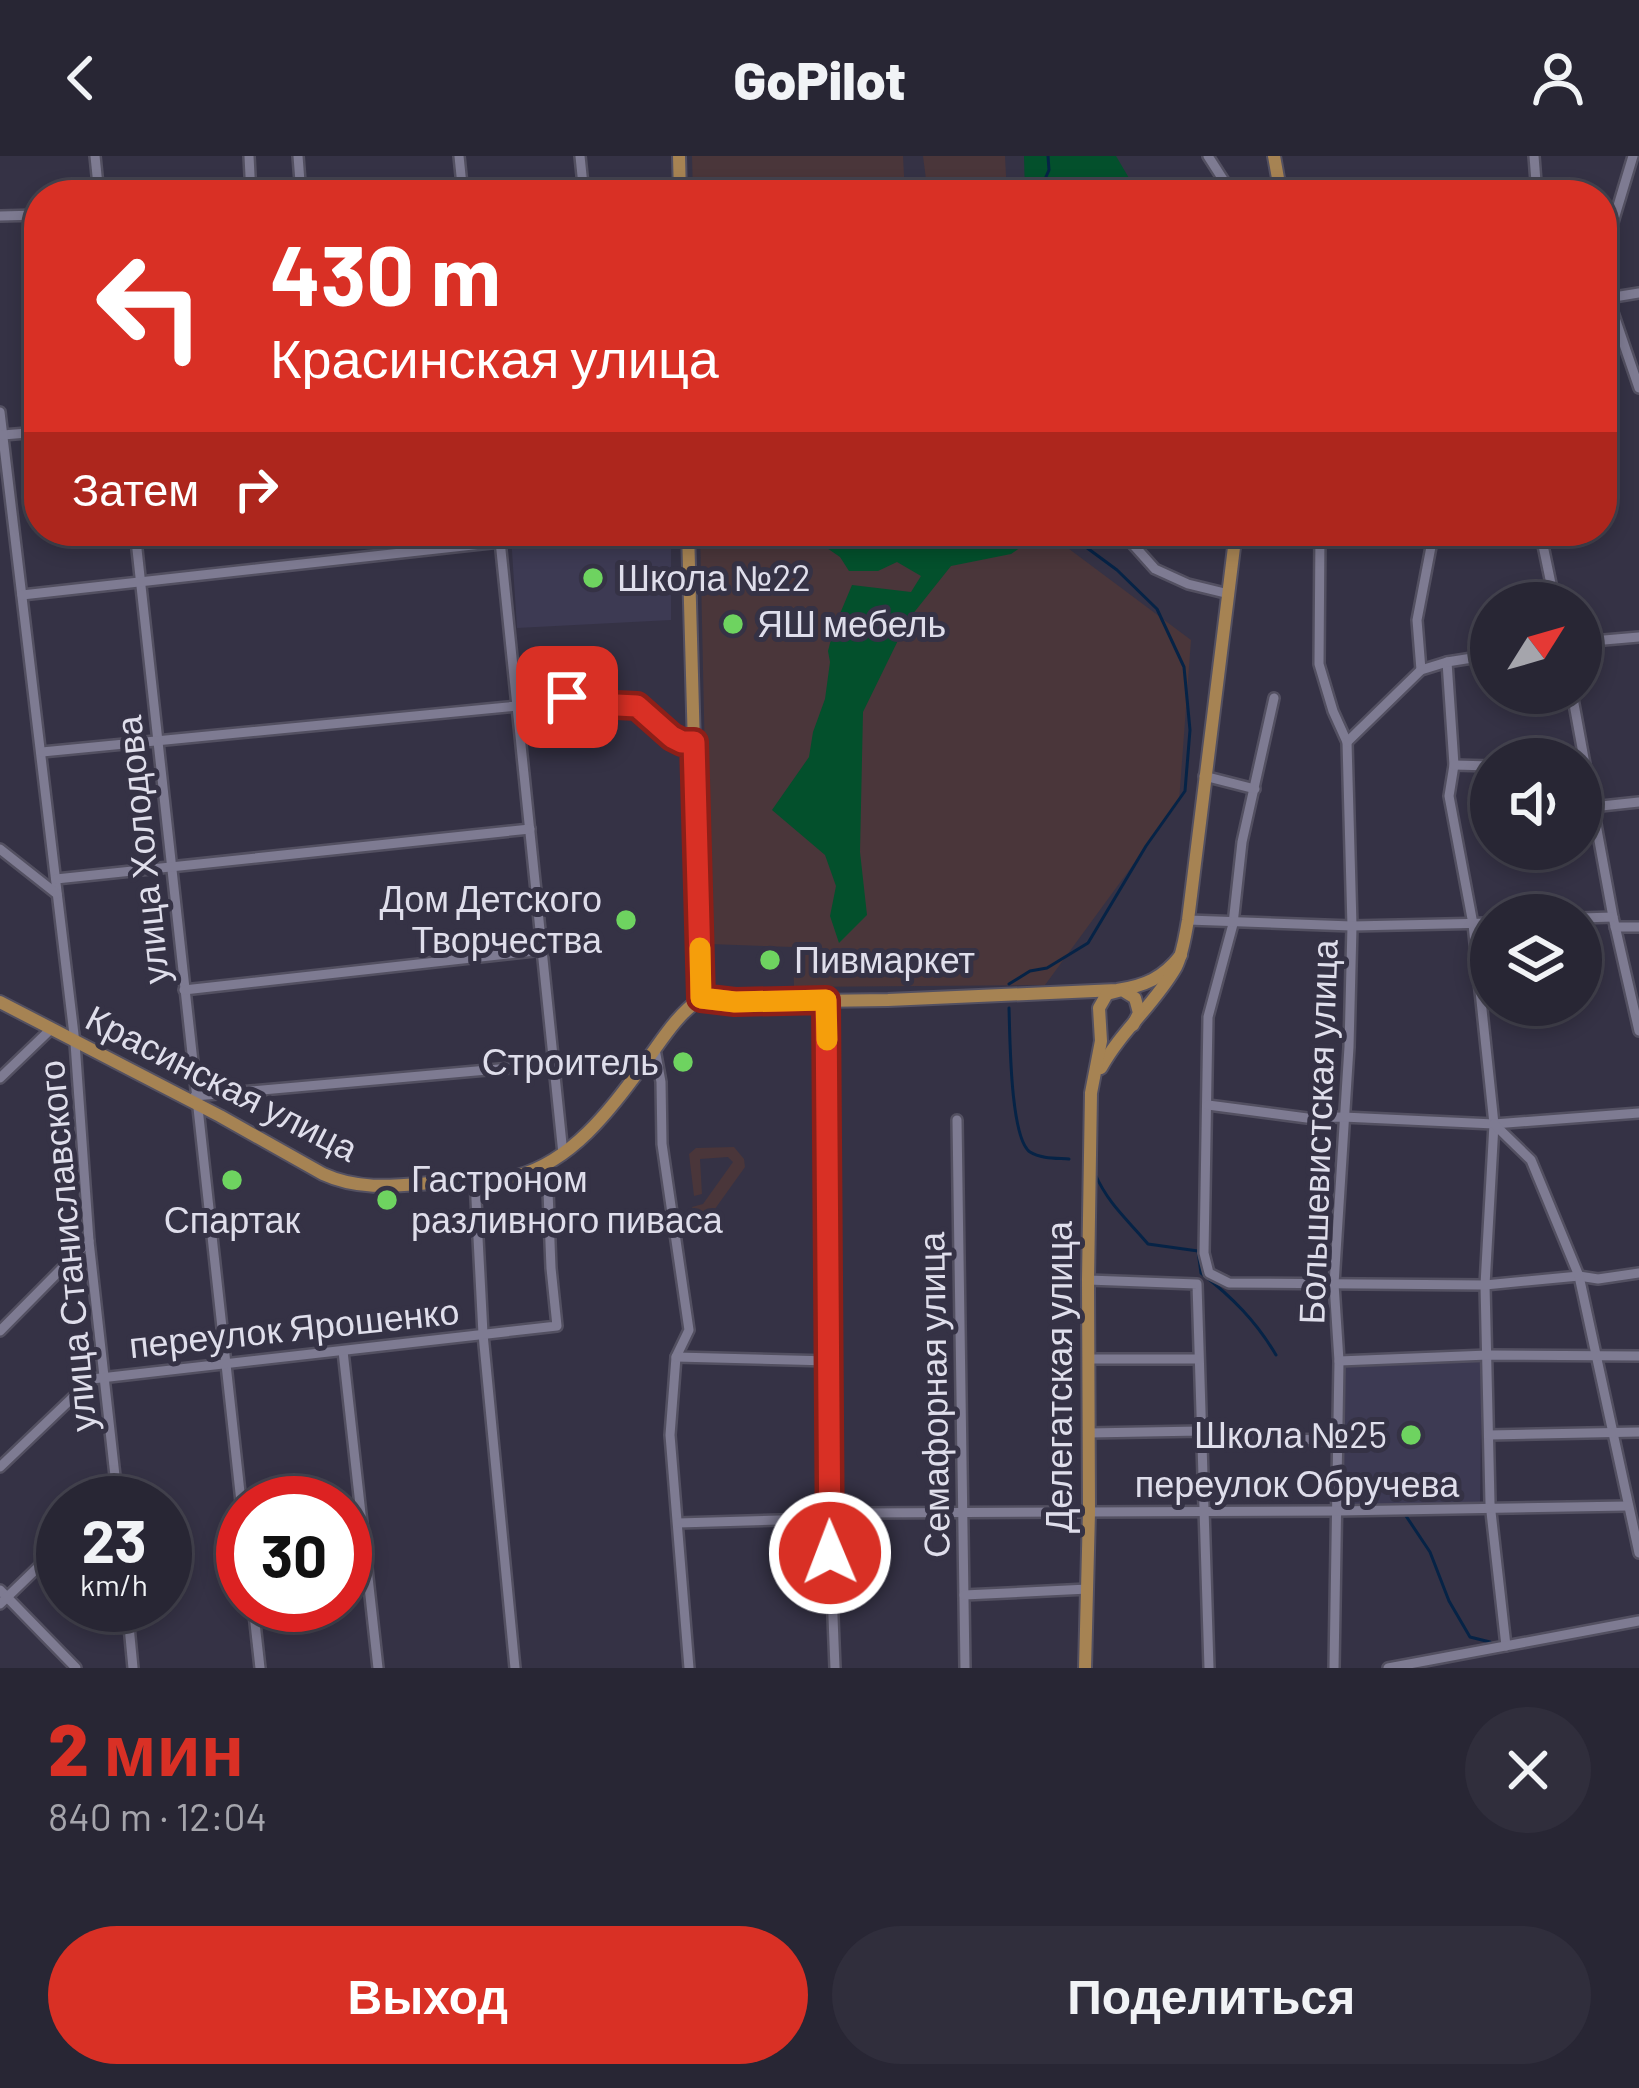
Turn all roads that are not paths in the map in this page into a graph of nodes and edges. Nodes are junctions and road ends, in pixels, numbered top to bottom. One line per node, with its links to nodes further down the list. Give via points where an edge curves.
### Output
1 (1633, 156): 2 (street)
2 (1617, 207)
3 (1617, 324): 4 (street)
4 (1639, 388)
5 (0, 412): 6 (street, улица Станиславского)
6 (3, 436): 7 (street, улица Станиславского)
7 (3, 475): 19 (street, улица Станиславского)
8 (136, 546): 17 (street, улица Холодова)
9 (421, 546): 17 (street)
10 (500, 546): 27 (street)
11 (688, 546): 29 (main road)
12 (1135, 546): 20 (street, via 1155,568)
13 (1234, 546): 20 (main road)
14 (1320, 546): 30 (street, Большевистская улица, via 1319,664)
15 (1431, 546): 25 (street, via 1417,620)
16 (1543, 546): 18 (street)
17 (140, 582): 19 (street); 28 (street, улица Холодова)
18 (1551, 582)
19 (22, 595): 31 (street, улица Станиславского)
20 (1228, 595): 34 (main road)
21 (1639, 637): 22 (street)
22 (1602, 640)
23 (1470, 658): 24 (street)
24 (1447, 662): 25 (street); 32 (street)
25 (1421, 670): 30 (street)
26 (1274, 698): 35 (street)
27 (517, 706): 28 (street); 29 (street, via 558,696 632,705 672,737); 38 (street)
28 (157, 741): 31 (street); 41 (street, улица Холодова)
29 (694, 742): 57 (main road)
30 (1347, 742): 50 (street, Большевистская улица)
31 (42, 752): 42 (street, улица Станиславского)
32 (1454, 765): 33 (street); 44 (street, via 1449,796)
33 (1470, 765)
34 (1204, 776): 35 (street); 45 (main road)
35 (1255, 789): 48 (street)
36 (1639, 802): 37 (street)
37 (1602, 806)
38 (530, 830): 41 (street); 52 (street)
39 (0, 849): 43 (street)
40 (1602, 859): 47 (street)
41 (171, 867): 42 (street); 54 (street, улица Холодова)
42 (56, 880): 43 (street, улица Станиславского)
43 (58, 894): 65 (street, улица Станиславского)
44 (1470, 908)
45 (1187, 920): 48 (street); 53 (main road)
46 (1602, 921): 47 (street)
47 (1614, 922): 51 (street); 64 (street)
48 (1233, 924): 50 (street); 71 (street, via 1208,1017)
49 (1470, 924): 50 (street)
50 (1352, 926): 73 (street, Большевистская улица)
51 (1639, 927)
52 (543, 950): 54 (street); 67 (street)
53 (1181, 955): 55 (main road, via 1155,980); 61 (main road)
54 (184, 990): 70 (street, улица Холодова)
55 (1117, 991): 56 (main road); 60 (main road, via 1103,998); 61 (main road, via 1138,1003)
56 (1068, 992): 58 (main road); 60 (main road)
57 (701, 998): 58 (main road); 66 (main road, Красинская улица)
58 (826, 1000): 95 (street)
59 (0, 1002): 63 (main road, Красинская улица)
60 (1101, 1018): 61 (main road, via 1116,1030); 69 (main road, Делегатская улица)
61 (1133, 1025): 69 (main road)
62 (1484, 1026): 75 (street)
63 (51, 1029): 65 (main road, Красинская улица); 68 (street)
64 (1639, 1031)
65 (75, 1043): 70 (main road, Красинская улица); 79 (street, улица Станиславского)
66 (655, 1049): 76 (main road, Красинская улица); 90 (street, via 689,1330)
67 (555, 1064): 70 (street); 76 (street)
68 (0, 1078)
69 (1092, 1085): 82 (main road, Делегатская улица)
70 (195, 1100): 78 (main road, Красинская улица, via 340,1182); 96 (street, улица Холодова)
71 (1208, 1106): 73 (street); 83 (street, via 1209,1273 1228,1283)
72 (1639, 1113): 75 (street)
73 (1343, 1117): 75 (street); 83 (street, Большевистская улица)
74 (957, 1120): 112 (street, Семафорная улица)
75 (1494, 1124): 81 (street, via 1531,1160); 84 (street)
76 (563, 1154): 77 (main road, Красинская улица)
77 (542, 1167): 78 (main road, Красинская улица); 86 (street, переулок Ярошенко, via 557,1327)
78 (475, 1180): 86 (street)
79 (89, 1241): 85 (street); 97 (street, улица Станиславского)
80 (1639, 1274): 81 (street)
81 (1580, 1276): 84 (street); 91 (street)
82 (1088, 1280): 92 (main road, Делегатская улица); 93 (street, via 1197,1285)
83 (1334, 1284): 84 (street); 94 (street, Большевистская улица)
84 (1485, 1286): 88 (street)
85 (0, 1331)
86 (483, 1334): 87 (street, переулок Ярошенко); 128 (street)
87 (343, 1351): 96 (street, переулок Ярошенко); 127 (street)
88 (1488, 1355): 91 (street); 94 (street); 102 (street)
89 (1639, 1356): 91 (street)
90 (676, 1358): 95 (street); 114 (street, via 670,1435)
91 (1599, 1358): 99 (street)
92 (1088, 1359): 93 (street); 101 (main road, Делегатская улица)
93 (1197, 1359): 98 (street)
94 (1339, 1360): 103 (street, Большевистская улица)
95 (830, 1361): 113 (street)
96 (225, 1364): 97 (street, переулок Ярошенко); 106 (street, улица Холодова)
97 (104, 1376): 104 (street, переулок Ярошенко); 105 (street, улица Станиславского)
98 (1201, 1431): 101 (street); 103 (street, via 1214,1438); 111 (street)
99 (1613, 1432): 100 (street); 102 (street); 107 (street)
100 (1639, 1432)
101 (1088, 1433): 110 (main road, Делегатская улица)
102 (1489, 1435): 108 (street)
103 (1338, 1440): 109 (street, Большевистская улица)
104 (0, 1467)
105 (115, 1476)
106 (238, 1476)
107 (1628, 1506): 108 (street, переулок Обручева); 115 (street)
108 (1490, 1510): 109 (street, переулок Обручева); 123 (street)
109 (1337, 1511): 111 (street, переулок Обручева); 134 (street, Большевистская улица)
110 (1089, 1512): 111 (street, переулок Обручева); 112 (street, переулок Обручева); 117 (main road, Делегатская улица)
111 (1204, 1512): 133 (street)
112 (962, 1513): 113 (street, переулок Обручева); 118 (street, Семафорная улица)
113 (829, 1515): 114 (street, переулок Обручева); 130 (street)
114 (678, 1523): 129 (street)
115 (1639, 1553)
116 (36, 1567): 119 (street)
117 (1088, 1589): 118 (street); 132 (main road, Делегатская улица)
118 (964, 1595): 131 (street, Семафорная улица)
119 (2, 1597): 124 (street)
120 (1639, 1621): 123 (street)
121 (130, 1632): 125 (street)
122 (256, 1632): 126 (street)
123 (1506, 1646): 135 (street)
124 (74, 1667)
125 (133, 1668)
126 (260, 1668)
127 (378, 1668)
128 (515, 1668)
129 (689, 1668)
130 (835, 1668)
131 (965, 1668)
132 (1085, 1668)
133 (1209, 1668)
134 (1334, 1668)
135 (1388, 1668)

